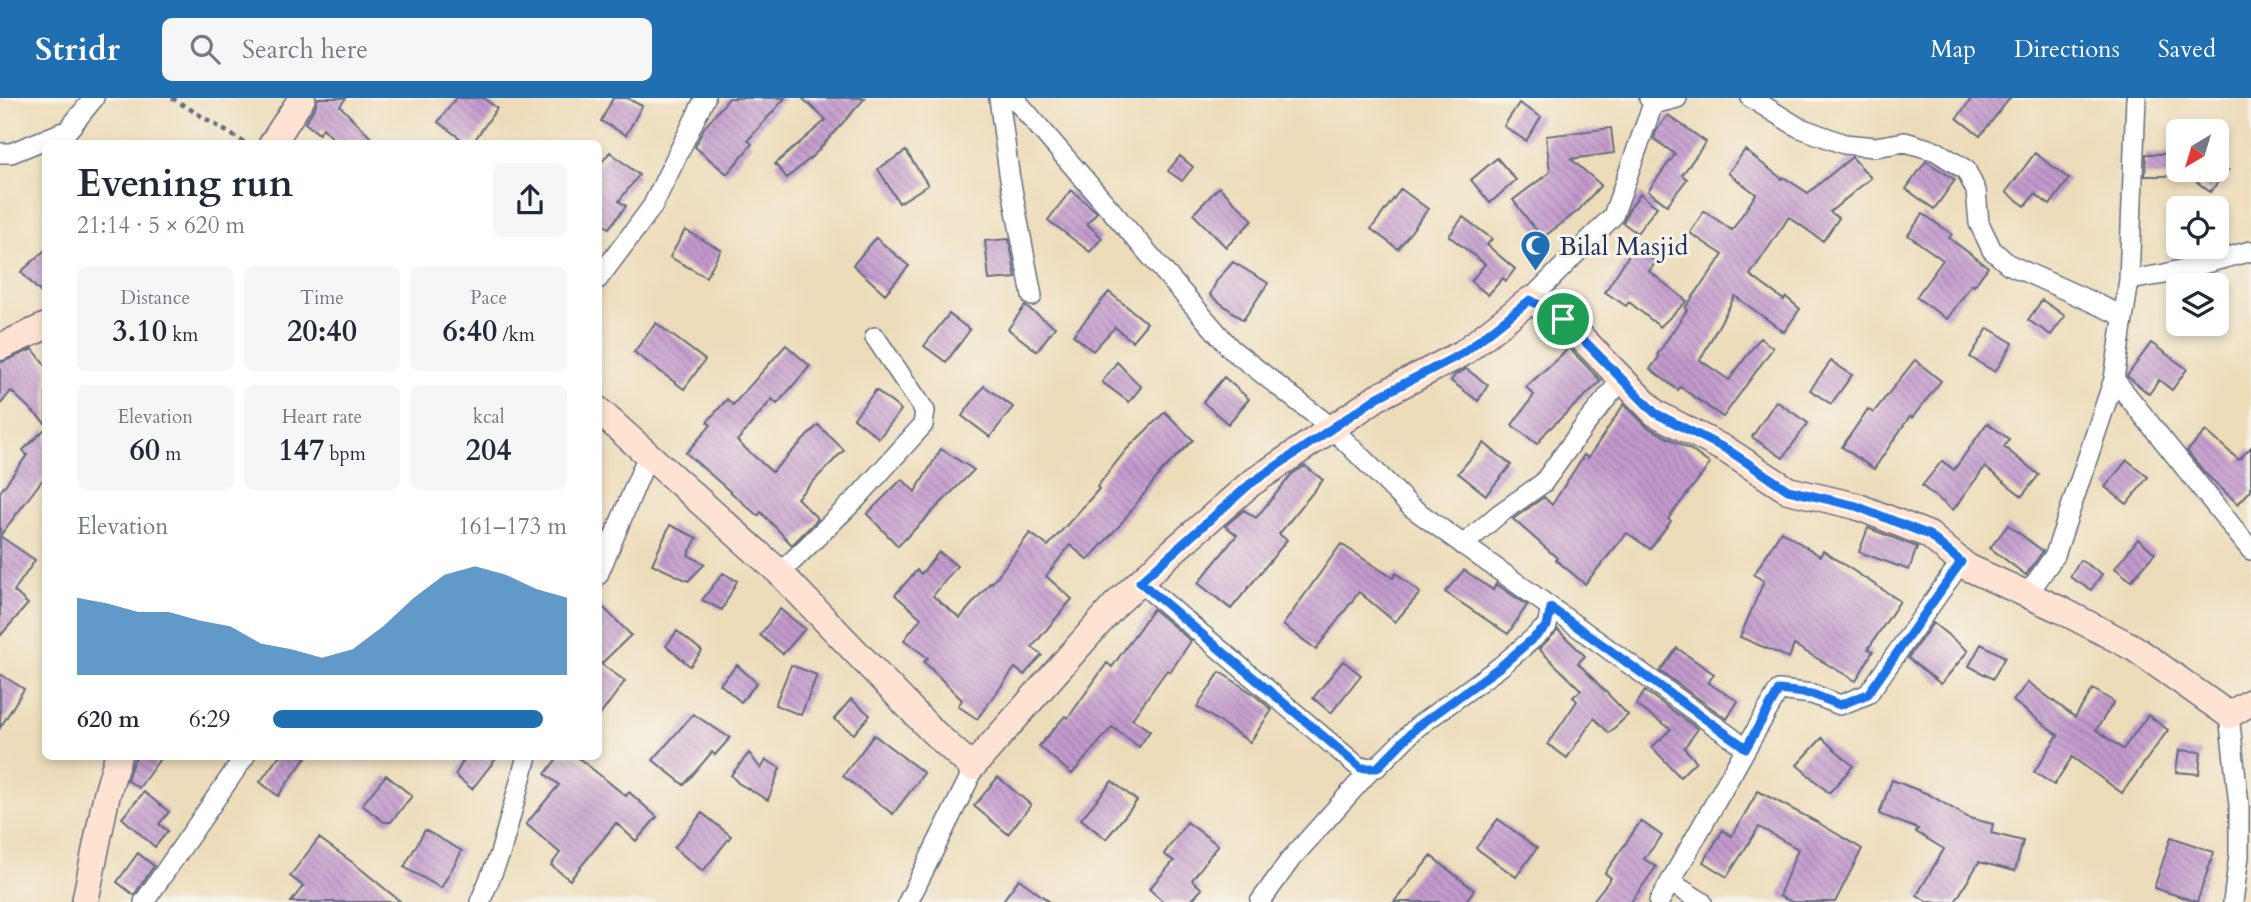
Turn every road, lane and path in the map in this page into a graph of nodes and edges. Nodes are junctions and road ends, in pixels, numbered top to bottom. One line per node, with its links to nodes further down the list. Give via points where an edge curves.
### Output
1 (94, 98): 13 (street, via 68,130)
2 (172, 98): 14 (path)
3 (302, 98): 11 (main road)
4 (705, 98): 17 (street, via 652,207)
5 (999, 98): 19 (street)
6 (1014, 98): 28 (street, via 1231,349)
7 (1677, 98): 10 (street)
8 (1751, 98): 21 (street, via 1798,127 1844,144 1875,147 1905,142 1936,151 1966,170 1976,191 1979,223 1992,250 2008,264)
9 (2136, 98): 18 (street)
10 (1651, 101): 20 (street, via 1614,216)
11 (283, 139)
12 (42, 140): 15 (street)
13 (43, 140)
14 (240, 140)
15 (0, 153)
16 (2251, 251): 18 (street)
17 (602, 274)
18 (2129, 281): 21 (street)
19 (1032, 296)
20 (1530, 300): 26 (main road, via 1563,319); 28 (main road, via 1463,353 1378,397)
21 (2123, 316): 25 (street)
22 (42, 329): 24 (main road)
23 (875, 337): 34 (street, via 925,411 923,425)
24 (0, 347)
25 (2114, 379): 31 (street); 36 (street, via 2055,555)
26 (1622, 380): 30 (street, via 1543,483); 32 (main road, via 1655,413 1728,450 1788,490 1856,506 1929,535)
27 (602, 413): 29 (main road)
28 (1332, 428): 30 (street, via 1411,507); 35 (main road, via 1250,484)
29 (649, 453): 33 (street); 34 (main road)
30 (1463, 545): 37 (street)
31 (2251, 550)
32 (1961, 562): 36 (main road); 39 (street, via 1868,694 1840,705 1812,694 1779,690)
33 (602, 565)
34 (780, 573): 43 (main road)
35 (1140, 582): 43 (main road); 44 (street)
36 (2027, 595): 38 (main road, via 2134,648)
37 (1551, 608): 39 (street); 44 (street, via 1547,626 1510,658 1417,727 1377,768)
38 (2240, 709): 53 (street, via 2239,856)
39 (1746, 748): 45 (street)
40 (117, 760): 46 (main road)
41 (242, 760): 47 (street)
42 (526, 760): 48 (street, via 500,855)
43 (972, 767): 49 (street)
44 (1361, 768): 50 (street, via 1367,774 1290,860)
45 (1670, 882): 51 (street); 52 (street)
46 (85, 902)
47 (144, 902)
48 (480, 902)
49 (908, 902)
50 (1260, 902)
51 (1659, 902)
52 (1702, 902)
53 (2233, 902)

